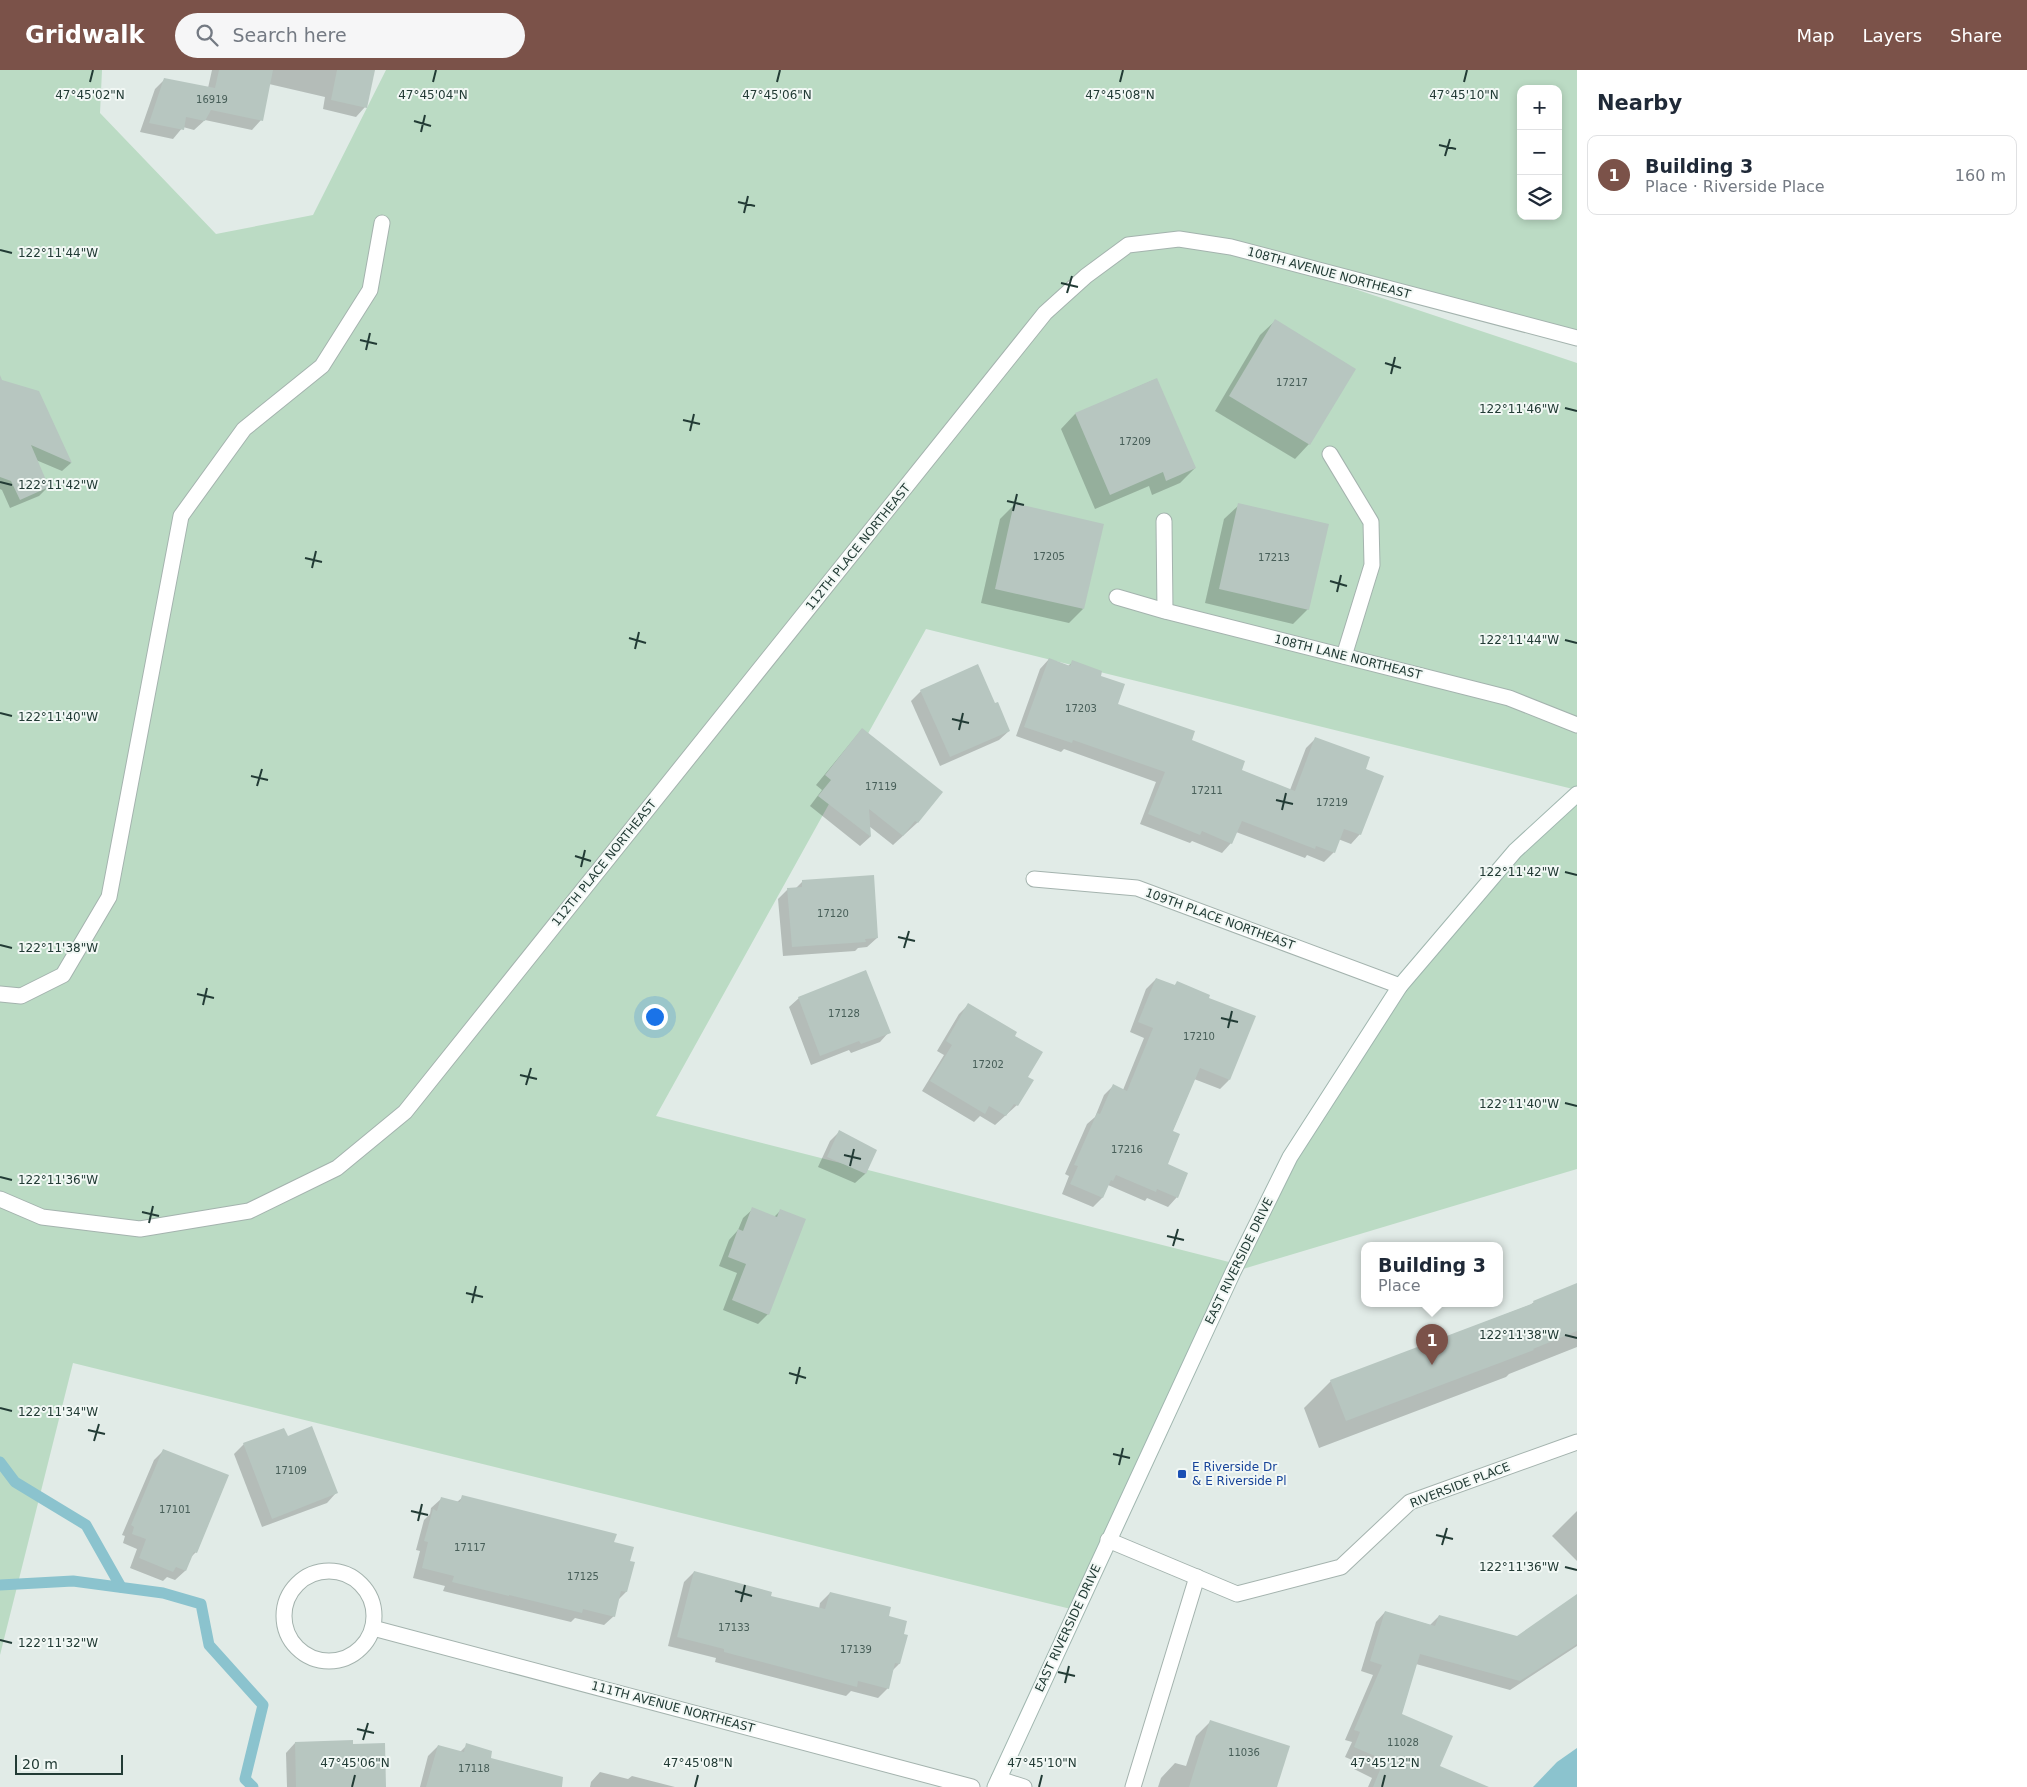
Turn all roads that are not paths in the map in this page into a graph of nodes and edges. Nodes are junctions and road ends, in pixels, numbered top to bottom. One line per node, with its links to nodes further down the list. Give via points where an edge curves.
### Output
1 (382, 223): 13 (street, via 370,290 322,366 244,429 181,516 109,897 62,975 21,996)
2 (1086, 276): 3 (street, 108TH AVENUE NORTHEAST, via 1128,245 1178,239 1231,247); 14 (street, 112TH PLACE NORTHEAST, via 1045,313 405,1112 337,1168 249,1211 140,1229 42,1217)
3 (1577, 338)
4 (1330, 454): 8 (street, via 1371,522 1372,565)
5 (1164, 521): 7 (street)
6 (1116, 597): 7 (street, 108TH LANE NORTHEAST)
7 (1165, 611): 8 (street, 108TH LANE NORTHEAST)
8 (1344, 656): 9 (street, 108TH LANE NORTHEAST, via 1509,698)
9 (1577, 725)
10 (1577, 794): 12 (street, EAST RIVERSIDE DRIVE, via 1515,851)
11 (1034, 879): 12 (street, 109TH PLACE NORTHEAST, via 1137,888)
12 (1400, 986): 16 (street, EAST RIVERSIDE DRIVE, via 1290,1157)
13 (0, 994)
14 (0, 1199)
15 (1577, 1442): 17 (street, RIVERSIDE PLACE, via 1410,1502 1341,1567 1237,1594)
16 (1108, 1540): 17 (street, RIVERSIDE PLACE); 19 (street, EAST RIVERSIDE DRIVE)
17 (1197, 1577): 22 (street)
18 (373, 1628): 18 (street, via 374,1612 370,1597 348,1574 333,1570 317,1572 302,1579 284,1604 287,1636 296,1649 309,1658 340,1661 355,1654); 20 (street, 111TH AVENUE NORTHEAST)
19 (997, 1783): 21 (street)
20 (972, 1787)
21 (1024, 1787)
22 (1133, 1787)

